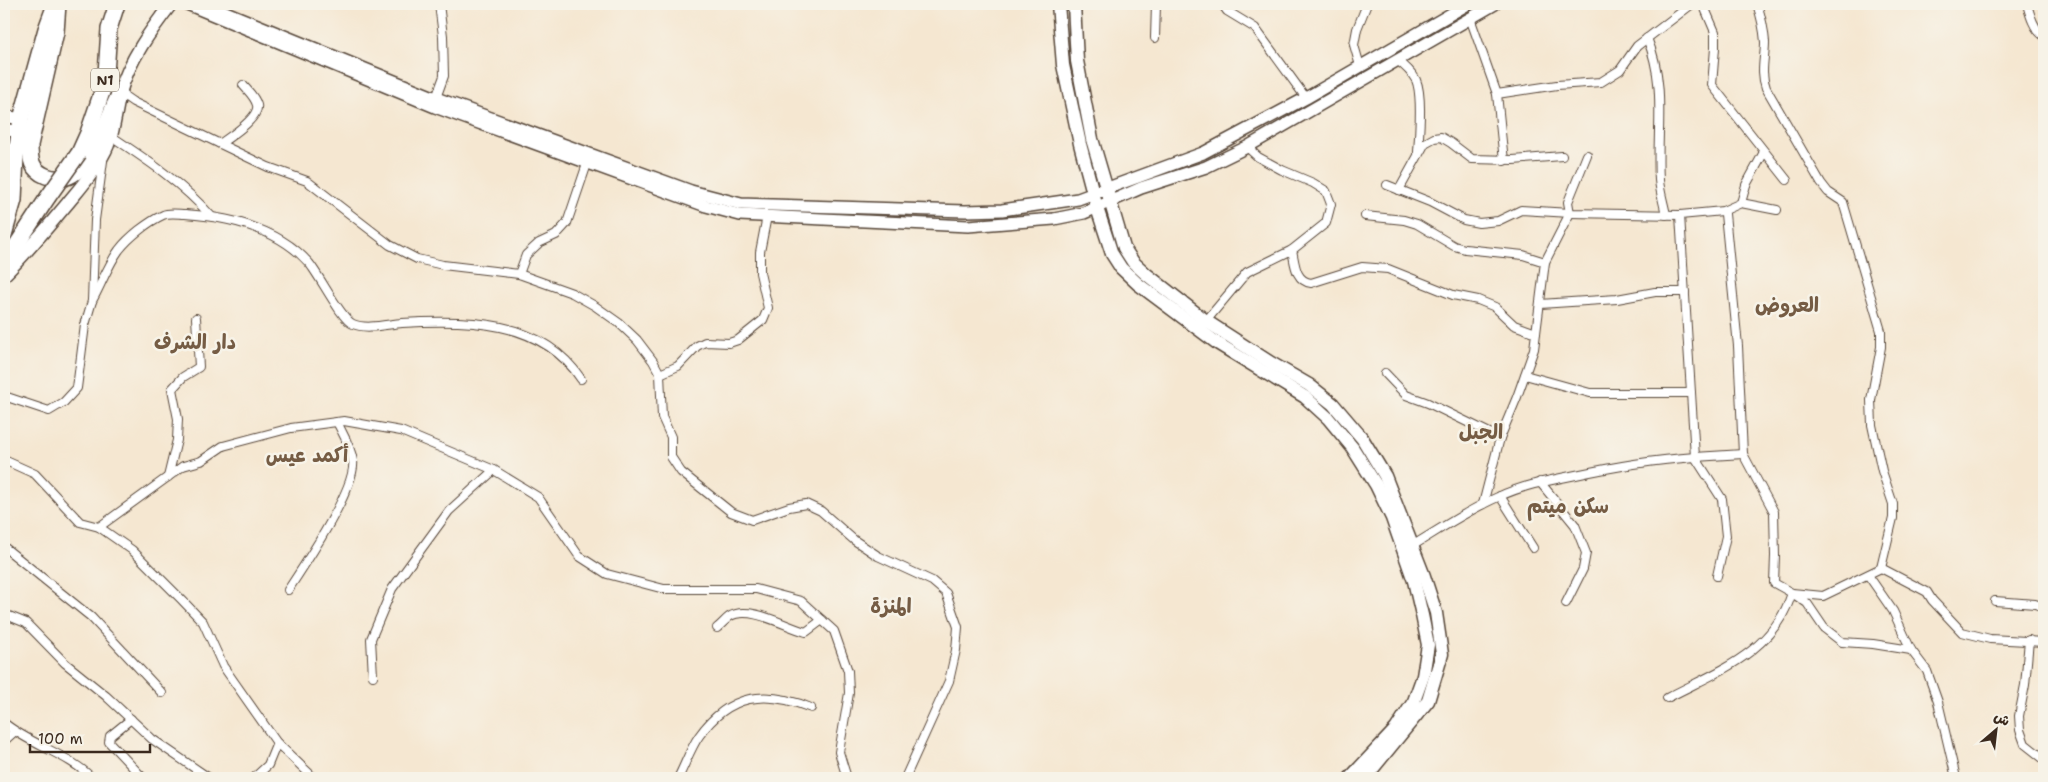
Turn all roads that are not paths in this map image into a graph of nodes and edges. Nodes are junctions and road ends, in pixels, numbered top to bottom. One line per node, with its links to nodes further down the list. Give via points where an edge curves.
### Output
1 (57, 4): 25 (highway, via 56,32 30,145 33,167 46,176 58,177 83,166 99,142); 30 (highway, via 46,28)
2 (116, 4): 62 (highway, N1, bridge, via 107,42 103,89 92,124 79,153)
3 (171, 4): 25 (main road, via 141,46)
4 (187, 4): 43 (main road, via 435,107)
5 (206, 4): 27 (main road)
6 (439, 4): 27 (street, via 444,76)
7 (1058, 4): 47 (main road, via 1063,65 1080,144)
8 (1074, 4): 47 (main road, via 1077,61)
9 (1156, 4): 20 (street)
10 (1222, 4): 28 (street, via 1227,11 1255,28)
11 (1367, 4): 23 (street, via 1354,45)
12 (1468, 4): 23 (main road)
13 (1495, 4): 18 (main road)
14 (1692, 4): 21 (street)
15 (1703, 4): 36 (street, via 1715,32 1712,85)
16 (1757, 4): 91 (street, via 1765,43 1764,84 1820,183 1843,202 1880,331 1871,400 1872,425 1893,504)
17 (2027, 4): 19 (street, via 2032,20)
18 (1470, 18): 22 (main road); 26 (street)
19 (2044, 36)
20 (1155, 38)
21 (1647, 38): 26 (street, via 1620,70 1601,82); 54 (street, via 1655,56 1657,72 1661,114 1659,181)
22 (1397, 60): 35 (main road); 40 (street, via 1417,82 1420,117)
23 (1360, 66): 28 (main road)
24 (243, 85): 34 (street, via 254,98 256,114)
25 (120, 93): 32 (main road); 34 (street)
26 (1497, 94): 42 (street)
27 (436, 98): 53 (main road, via 691,191 742,204)
28 (1306, 98): 33 (main road)
29 (4, 116): 30 (main road)
30 (20, 126): 31 (main road); 59 (highway, via 14,200)
31 (4, 129)
32 (110, 136): 37 (main road); 56 (street, via 163,171 194,196)
33 (1224, 143): 39 (main road); 47 (main road)
34 (220, 144): 63 (street, via 307,181 390,245 417,259)
35 (1247, 146): 39 (main road); 60 (street, via 1258,157 1326,191 1332,204 1326,223)
36 (1764, 152): 44 (street); 48 (street, via 1746,185)
37 (104, 154): 64 (main road, via 92,174); 66 (street, via 95,220)
38 (1588, 155): 52 (street, via 1568,202)
39 (1230, 156): 47 (main road, via 1141,188)
40 (1418, 156): 42 (street, via 1425,143 1441,137 1472,159); 46 (street)
41 (1562, 156): 42 (street)
42 (1504, 161)
43 (587, 164): 57 (main road, via 706,206 740,215); 63 (street, via 567,223 556,236 539,243 526,255)
44 (1788, 180)
45 (1387, 185): 46 (street)
46 (1400, 190): 52 (street, via 1464,220 1479,223 1498,221 1522,210)
47 (1103, 195): 49 (main road); 53 (main road, via 1002,210); 69 (main road, via 1133,262)
48 (1741, 203): 50 (street); 51 (street)
49 (1097, 208): 53 (main road, via 1084,214 1054,219 968,226); 123 (main road, via 1112,254 1121,268 1217,343 1305,397 1328,418 1357,454 1392,518 1414,581 1428,645 1423,676 1414,701 1396,729)
50 (1777, 210)
51 (1723, 211): 55 (street); 79 (street, via 1738,346)
52 (1570, 213): 54 (street); 61 (street)
53 (868, 214): 57 (main road)
54 (1666, 215): 55 (street)
55 (1680, 215): 65 (street)
56 (211, 216): 66 (street, via 165,213 141,229 119,251); 74 (street, via 232,219 289,246 308,263 353,324 370,326 461,320 504,327 539,340 558,354)
57 (768, 216): 71 (street, via 760,252 760,273 768,308 763,320 738,340 706,342 697,346 678,366)
58 (1365, 216): 61 (street, via 1417,224 1465,249 1523,255)
59 (4, 234)
60 (1292, 250): 69 (street, via 1247,272); 70 (street, via 1297,274 1305,282 1311,283 1362,266 1388,269 1453,295 1495,307 1514,325)
61 (1545, 262): 67 (street)
62 (4, 264)
63 (520, 274): 71 (street, via 572,293 619,323 642,347)
64 (4, 275)
65 (1685, 292): 67 (street); 75 (street)
66 (92, 301): 76 (street, via 85,326 77,388 64,402 49,411)
67 (1540, 304): 70 (street)
68 (196, 318): 83 (street, via 199,367 172,389 178,426)
69 (1206, 321): 88 (main road, via 1309,385 1333,404 1362,438 1385,476)
70 (1536, 333): 73 (street)
71 (660, 374): 122 (street, via 662,417 671,437 671,457 681,472 707,494 731,512 752,520 806,504 821,511 878,556 932,581 946,593 958,627 956,650 949,681)
72 (1385, 374): 78 (street, via 1406,395)
73 (1525, 375): 75 (street, via 1590,393); 78 (street)
74 (581, 379)
75 (1691, 394): 80 (street)
76 (4, 396)
77 (337, 422): 82 (street, via 401,430); 83 (street, via 291,428 223,446); 94 (street, via 354,463 348,487 324,534)
78 (1500, 438): 86 (street)
79 (1743, 454): 80 (street); 95 (street, via 1774,512 1774,582)
80 (1695, 457): 84 (street, via 1640,463); 93 (street, via 1722,499 1726,536)
81 (4, 460): 87 (street, via 35,474 80,522)
82 (494, 470): 100 (street, via 538,497 579,556 607,574 664,588 756,589 801,602); 105 (street, via 449,511 392,589 371,639)
83 (168, 477): 87 (street)
84 (1540, 482): 85 (street); 97 (street, via 1575,525 1586,553 1583,569)
85 (1500, 496): 86 (street); 90 (street)
86 (1483, 504): 88 (street)
87 (99, 527): 113 (street, via 132,550 203,622 223,666)
88 (1412, 546): 124 (main road, via 1436,614 1442,654 1428,701)
89 (4, 548): 106 (street, via 91,618)
90 (1533, 548)
91 (1882, 568): 92 (street); 102 (street, via 1927,592 1962,632 1990,638)
92 (1868, 575): 95 (street, via 1823,596); 104 (street, via 1893,611)
93 (1717, 576)
94 (288, 590)
95 (1792, 593): 104 (street, via 1807,603 1824,628 1842,642); 107 (street, via 1787,610 1769,637 1744,658)
96 (1995, 601): 98 (street)
97 (1566, 603)
98 (2044, 607)
99 (4, 614): 109 (street, via 26,623 65,663)
100 (822, 620): 101 (street, via 806,632 747,613 730,616); 121 (street, via 834,631 848,671 849,693 839,752)
101 (717, 628)
102 (2029, 640): 103 (street); 114 (street, via 2020,730 2025,744)
103 (2044, 642)
104 (1912, 650): 125 (street, via 1927,671 1938,702)
105 (373, 676)
106 (162, 693)
107 (1667, 698)
108 (811, 708): 120 (street, via 790,699 758,696 727,706 698,737)
109 (131, 719): 116 (street, via 110,736 109,742); 117 (street, via 152,739)
110 (4, 723): 111 (street)
111 (14, 732): 112 (street); 115 (street, via 83,768)
112 (4, 741)
113 (277, 744): 118 (street, via 268,765); 119 (street)
114 (2044, 759)
115 (92, 778)
116 (143, 778)
117 (209, 778)
118 (254, 778)
119 (314, 778)
120 (678, 778)
121 (847, 778)
122 (905, 778)
123 (1350, 778)
124 (1365, 778)
125 (1956, 778)

